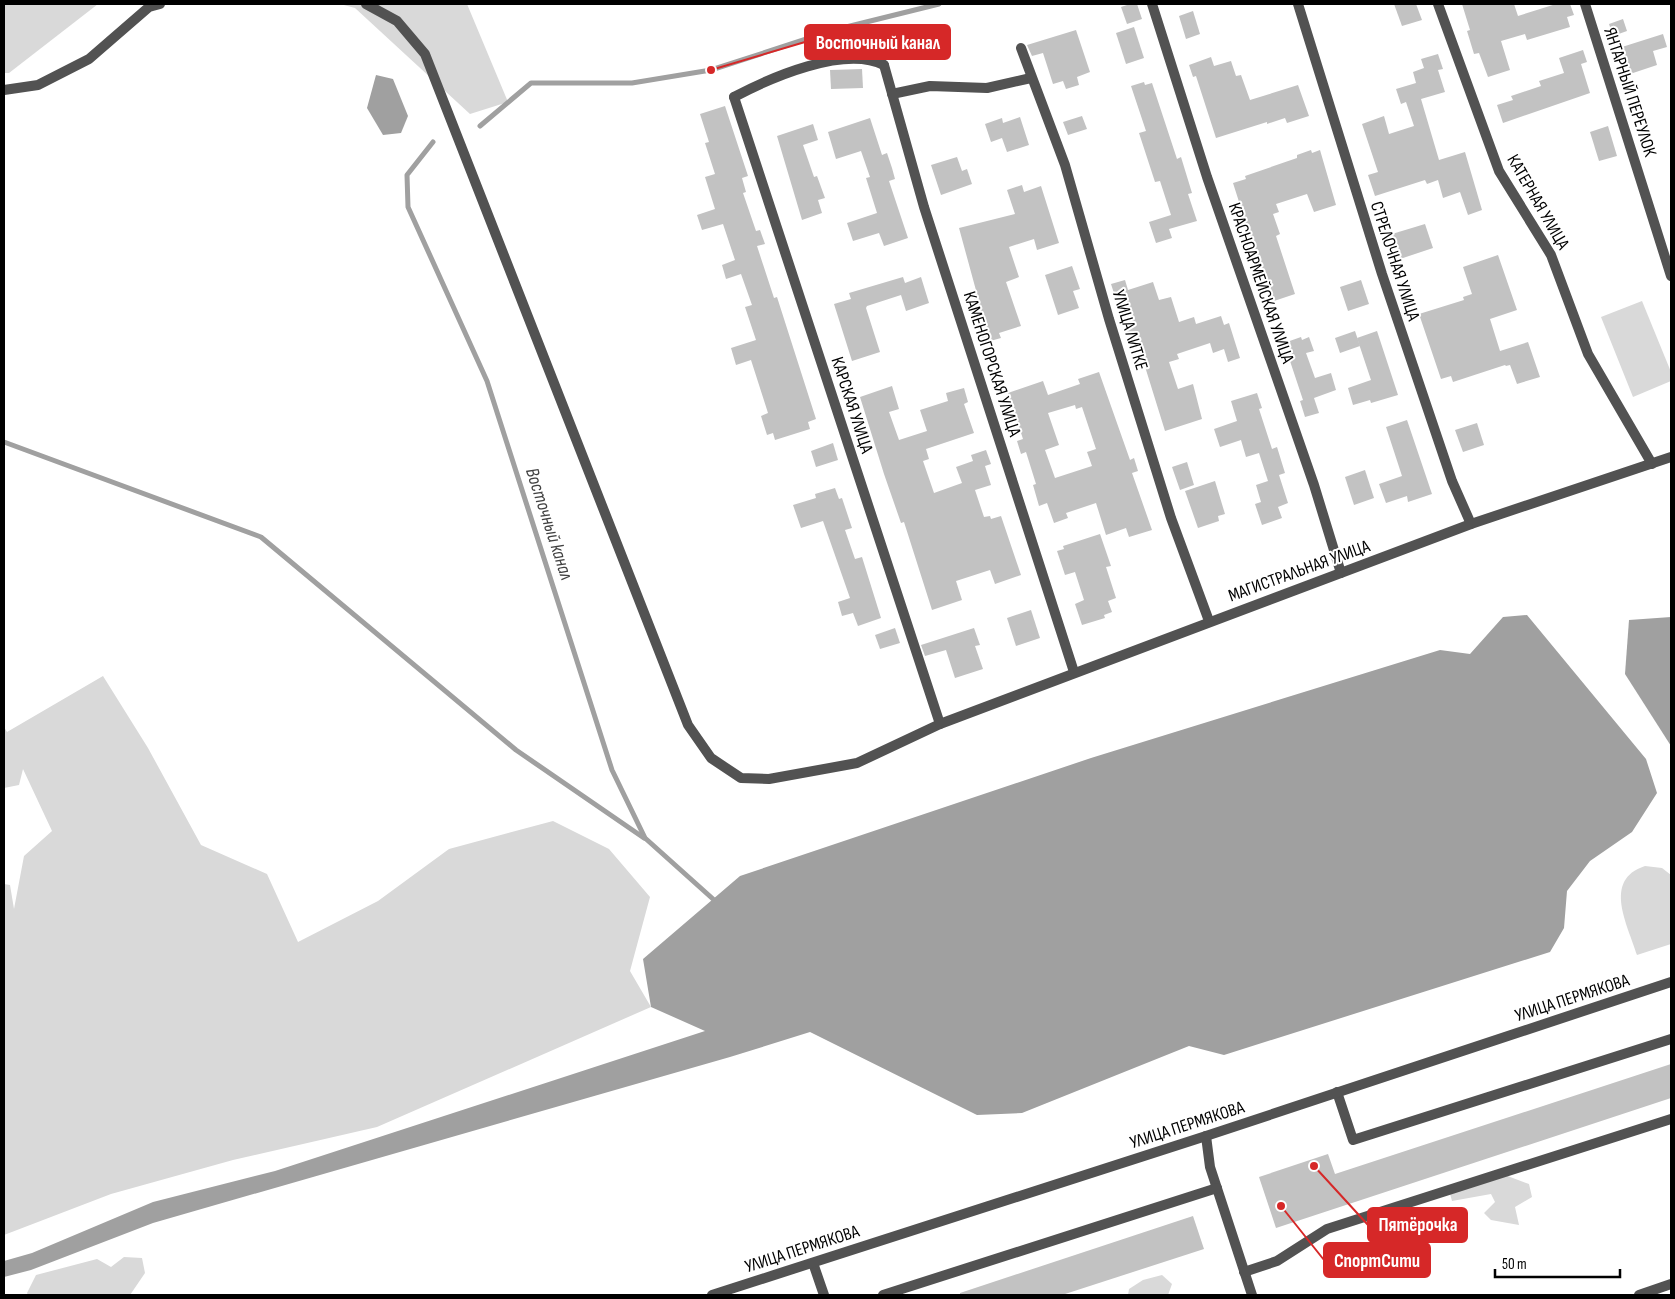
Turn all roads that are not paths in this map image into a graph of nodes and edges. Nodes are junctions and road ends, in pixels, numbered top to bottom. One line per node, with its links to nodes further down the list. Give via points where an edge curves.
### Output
1 (160, 4): 9 (street, via 149,7 89,59 38,85)
2 (366, 4): 19 (street, МАГИСТРАЛЬНАЯ УЛИЦА, via 397,21 425,54 688,725 711,758 741,778 769,779 857,763)
3 (1152, 4): 16 (street, КРАСНОАРМЕЙСКАЯ УЛИЦА)
4 (1298, 4): 15 (street, СТРЕЛОЧНАЯ УЛИЦА, via 1382,274 1452,481)
5 (1438, 4): 14 (street, КАТЕРНАЯ УЛИЦА, via 1499,171 1551,255 1588,354)
6 (1585, 4): 12 (street, ЯНТАРНЫЙ ПЕРЕУЛОК)
7 (1021, 48): 8 (street, УЛИЦА ЛИТКЕ)
8 (1031, 78): 10 (street, via 987,88 930,86); 17 (street, УЛИЦА ЛИТКЕ, via 1065,165 1168,508)
9 (4, 90)
10 (892, 94): 11 (street, КАМЕНОГОРСКАЯ УЛИЦА, via 884,65 874,60 855,58 829,61 760,83); 18 (street, КАМЕНОГОРСКАЯ УЛИЦА, via 924,207)
11 (734, 97): 19 (street, КАРСКАЯ УЛИЦА)
12 (1671, 276)
13 (1671, 457): 14 (street, МАГИСТРАЛЬНАЯ УЛИЦА)
14 (1652, 464): 15 (street, МАГИСТРАЛЬНАЯ УЛИЦА)
15 (1471, 524): 16 (street, МАГИСТРАЛЬНАЯ УЛИЦА)
16 (1341, 573): 17 (street, МАГИСТРАЛЬНАЯ УЛИЦА)
17 (1209, 622): 18 (street, МАГИСТРАЛЬНАЯ УЛИЦА)
18 (1074, 672): 19 (street, МАГИСТРАЛЬНАЯ УЛИЦА)
19 (940, 724)
20 (1671, 982): 22 (street, УЛИЦА ПЕРМЯКОВА)
21 (1671, 1039): 22 (street, via 1353,1140)
22 (1337, 1092): 24 (street, УЛИЦА ПЕРМЯКОВА)
23 (1671, 1119): 27 (street, via 1326,1229 1277,1261)
24 (1206, 1136): 25 (street, via 1210,1167); 26 (street, УЛИЦА ПЕРМЯКОВА)
25 (1217, 1188): 27 (street); 31 (street)
26 (813, 1262): 29 (street, УЛИЦА ПЕРМЯКОВА); 30 (street)
27 (1244, 1272): 32 (street)
28 (1671, 1284): 33 (street)
29 (712, 1295)
30 (824, 1295)
31 (883, 1295)
32 (1252, 1295)
33 (1639, 1295)

